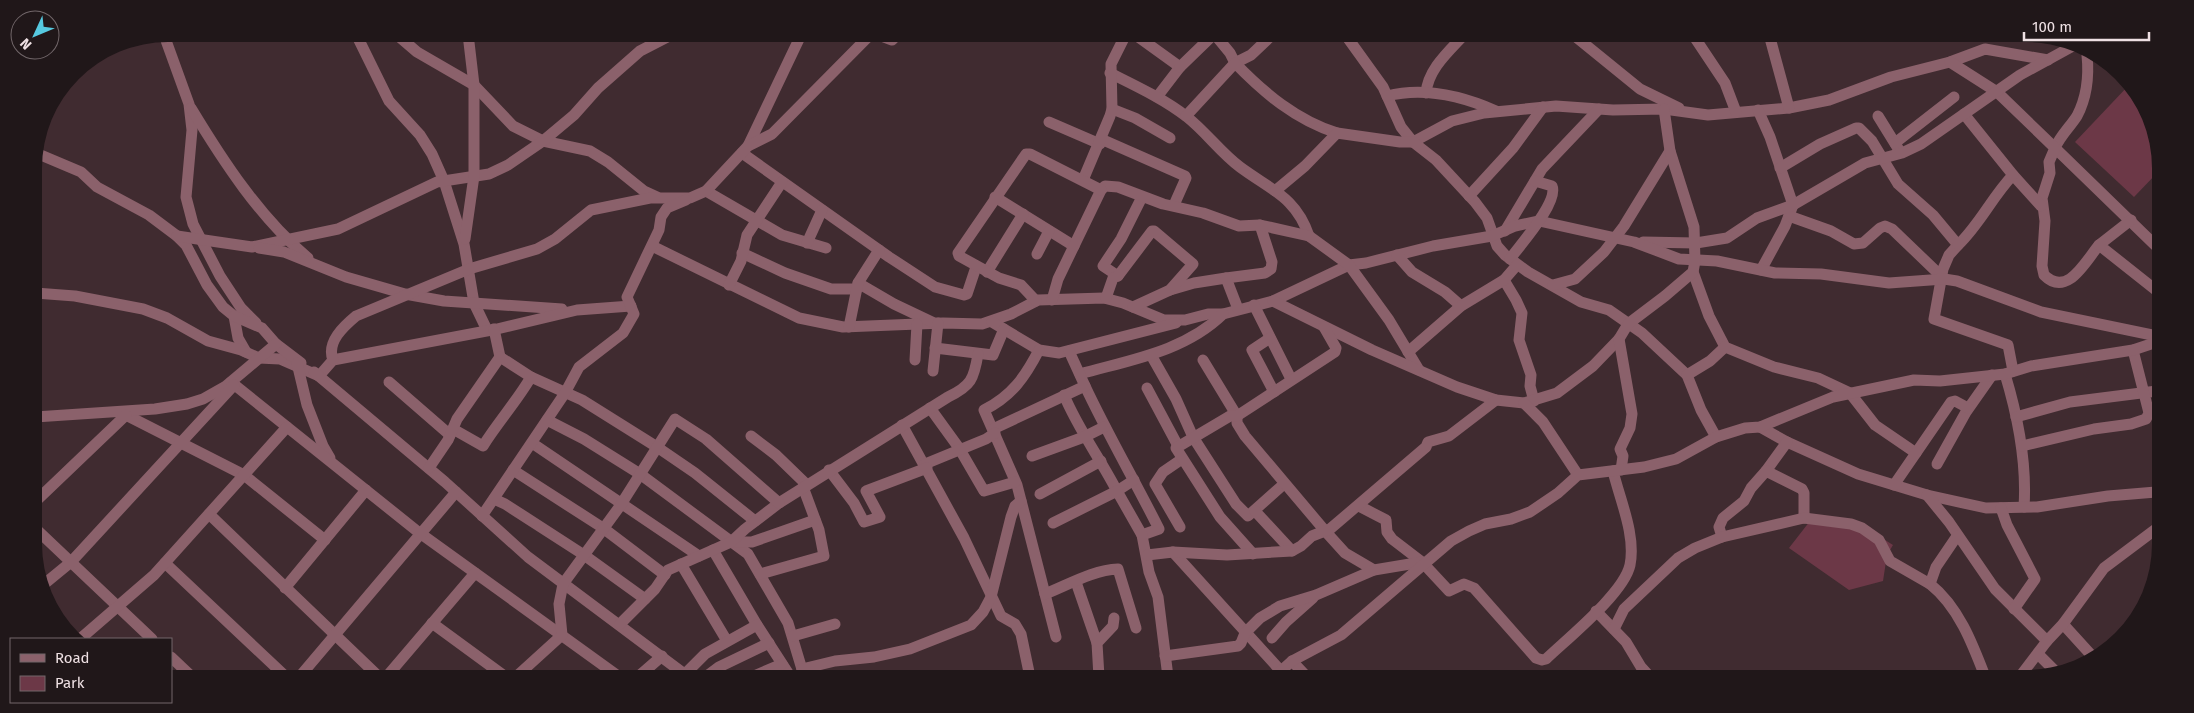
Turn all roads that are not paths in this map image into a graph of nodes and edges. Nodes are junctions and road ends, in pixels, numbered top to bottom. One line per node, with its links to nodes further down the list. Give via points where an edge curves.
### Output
1 (167, 43): 31 (street)
2 (360, 43): 60 (street, via 389,101 420,135)
3 (406, 43): 25 (street)
4 (469, 43): 25 (street)
5 (655, 43): 47 (street, via 640,51)
6 (797, 43): 52 (street)
7 (863, 43): 52 (street, via 772,134)
8 (1121, 43): 24 (street, via 1113,58)
9 (1147, 43): 23 (street)
10 (1205, 43): 23 (street)
11 (1221, 43): 22 (street)
12 (1264, 43): 22 (street)
13 (1351, 43): 28 (street)
14 (1457, 43): 27 (street, via 1433,71)
15 (1583, 43): 40 (street, via 1640,89)
16 (1698, 43): 39 (street, via 1725,83)
17 (1771, 43): 33 (street)
18 (2066, 50): 20 (street)
19 (2087, 58): 51 (street, via 2089,72 2082,103)
20 (2048, 60): 21 (street, via 1985,49); 26 (street)
21 (1950, 62): 26 (street); 33 (street, via 1891,77 1829,100)
22 (1235, 64): 42 (street); 45 (street, via 1257,86 1307,122)
23 (1180, 67): 29 (street)
24 (1110, 74): 29 (street); 34 (street)
25 (474, 85): 47 (street, via 513,126); 57 (street)
26 (1997, 92): 41 (street); 51 (street)
27 (1426, 93): 28 (street, via 1407,91); 38 (street, via 1472,100)
28 (1387, 96): 49 (street, via 1401,127)
29 (1157, 97): 42 (street)
30 (1954, 97): 50 (street)
31 (189, 104): 86 (street, via 192,130 186,197); 87 (street, via 220,157)
32 (1543, 107): 35 (street); 38 (street); 66 (street, via 1513,148)
33 (1789, 108): 37 (street)
34 (1112, 109): 46 (street); 48 (street)
35 (1599, 109): 36 (street); 61 (street, via 1545,164)
36 (1664, 109): 40 (street); 53 (street)
37 (1758, 110): 39 (street); 56 (street)
38 (1497, 111): 49 (street, via 1452,121)
39 (1736, 112): 40 (street)
40 (1692, 114)
41 (1964, 114): 50 (street, via 1921,144); 58 (street)
42 (1186, 116): 65 (street, via 1240,167)
43 (1878, 116): 50 (street)
44 (1049, 122): 48 (street)
45 (1337, 133): 49 (street); 65 (street, via 1305,166)
46 (1170, 138)
47 (543, 141): 57 (street, via 508,165 489,174); 69 (street, via 590,152)
48 (1100, 142): 59 (street); 71 (street, via 1185,176)
49 (1413, 142): 66 (street, via 1436,160)
50 (1899, 148): 55 (street)
51 (2055, 148): 72 (street, via 2049,162 2050,173); 76 (street)
52 (745, 150): 62 (street); 64 (street)
53 (1670, 151): 85 (street); 91 (street, via 1694,226)
54 (43, 156): 82 (street, via 81,172 97,187 149,215)
55 (1882, 158): 56 (street, via 1872,141 1857,127); 74 (street, via 1844,174); 93 (street, via 1898,184 1940,222)
56 (1780, 168): 74 (street)
57 (474, 176): 60 (street); 92 (street)
58 (2013, 176): 72 (street); 93 (street)
59 (1083, 180): 63 (street); 67 (street, via 1026,154)
60 (444, 181): 87 (street, via 338,229); 92 (street)
61 (1534, 181): 78 (street, via 1554,189); 81 (street)
62 (782, 182): 73 (street); 77 (street)
63 (1101, 190): 68 (street, via 1105,186 1118,187); 96 (street)
64 (706, 191): 70 (street); 77 (street)
65 (1274, 191): 83 (street, via 1298,212)
66 (1469, 196): 84 (street, via 1487,218)
67 (995, 197): 75 (street); 106 (street, via 957,254)
68 (1142, 197): 71 (street); 111 (street, via 1103,266)
69 (658, 198): 70 (street); 108 (street, via 591,210 537,249)
70 (690, 198): 95 (street, via 667,208 660,217)
71 (1174, 205): 79 (street, via 1239,226)
72 (2041, 206): 94 (street, via 2045,221 2042,270 2047,278 2060,284 2068,281)
73 (822, 210): 90 (street); 99 (street)
74 (1791, 211): 91 (street, via 1757,218 1727,238); 109 (street); 113 (street, via 1854,244 1863,243 1885,226 1892,229)
75 (1023, 214): 80 (street); 110 (street)
76 (2131, 220): 89 (street); 94 (street)
77 (756, 221): 90 (street, via 782,236); 100 (street, via 747,235)
78 (1539, 221): 81 (street); 85 (street); 103 (street)
79 (1260, 225): 83 (street); 112 (street, via 1272,269 1265,273)
80 (1049, 231): 96 (street); 101 (street)
81 (1505, 231): 84 (street)
82 (177, 236): 86 (street); 134 (street, via 186,245 207,285)
83 (1309, 236): 105 (street)
84 (1492, 236): 102 (street); 103 (street, via 1497,246)
85 (1614, 237): 88 (street); 116 (street, via 1604,252 1575,279)
86 (201, 240): 97 (street); 141 (street, via 241,308)
87 (286, 240): 97 (street); 104 (street)
88 (1634, 242): 91 (street); 107 (street)
89 (2152, 242)
90 (807, 243): 98 (street)
91 (1696, 243): 107 (street)
92 (464, 244): 108 (street)
93 (1958, 245): 113 (street, via 1949,255)
94 (2099, 245): 118 (street)
95 (652, 246): 115 (street); 127 (street, via 627,297)
96 (1074, 246): 123 (street)
97 (252, 247): 104 (street, via 284,252)
98 (826, 248)
99 (879, 250): 106 (street, via 935,287 964,295); 117 (street)
100 (742, 253): 115 (street); 117 (street, via 831,289)
101 (1037, 254)
102 (1397, 255): 105 (street); 129 (street, via 1412,272)
103 (1514, 262): 114 (street); 116 (street)
104 (315, 265): 121 (street)
105 (1348, 265): 125 (street); 156 (street, via 1389,320)
106 (976, 267): 110 (street)
107 (1694, 267): 109 (street, via 1717,261); 139 (street, via 1665,296); 150 (street, via 1709,316)
108 (469, 269): 121 (street); 126 (street)
109 (1761, 270): 113 (street, via 1889,283)
110 (988, 272): 124 (street, via 1021,285)
111 (1118, 276): 119 (street, via 1154,231 1193,264); 122 (street, via 1112,278)
112 (1226, 278): 119 (street); 131 (street)
113 (1941, 278): 145 (street, via 2064,318); 167 (street, via 1934,319 2008,345)
114 (1504, 280): 129 (street); 185 (street, via 1522,313 1519,340 1532,375)
115 (730, 285): 140 (street, via 799,318)
116 (1553, 285): 139 (street, via 1581,302 1609,310)
117 (858, 286): 137 (street); 140 (street)
118 (2152, 287)
119 (1170, 290): 130 (street)
120 (43, 294): 155 (street, via 75,296 143,310 167,318 208,341)
121 (405, 294): 126 (street); 161 (street, via 356,316 342,327 330,354)
122 (1106, 298): 123 (street); 130 (street)
123 (1052, 300): 124 (street)
124 (1036, 301): 136 (street)
125 (1273, 301): 128 (street); 142 (street)
126 (474, 303): 132 (street); 144 (street)
127 (631, 306): 132 (street); 181 (street, via 634,314 622,333 578,368)
128 (1254, 306): 131 (street); 146 (street)
129 (1461, 306): 156 (street)
130 (1133, 307): 135 (street, via 1164,320)
131 (1238, 309): 133 (street)
132 (577, 310): 144 (street)
133 (1222, 314): 135 (street); 158 (street, via 1209,328)
134 (234, 316): 141 (street); 155 (street, via 238,338)
135 (1186, 320): 154 (street)
136 (992, 322): 137 (street); 143 (street)
137 (936, 323): 138 (street); 151 (street)
138 (917, 324): 140 (street); 162 (street)
139 (1628, 324): 147 (street); 169 (street)
140 (849, 327)
141 (262, 328): 148 (street)
142 (1324, 328): 165 (street); 173 (street, via 1336,348 1335,352)
143 (1004, 329): 152 (street); 157 (street, via 993,355)
144 (490, 330): 159 (street); 161 (street)
145 (2152, 335)
146 (1270, 338): 173 (street); 179 (street, via 1252,350)
147 (1619, 339): 185 (street, via 1567,387); 220 (street, via 1632,414 1630,428 1620,449 1623,456)
148 (276, 344): 160 (street); 164 (street)
149 (2152, 344): 153 (street)
150 (1725, 347): 169 (street, via 1710,361); 182 (street, via 1774,367 1818,378)
151 (935, 348): 157 (street); 166 (street)
152 (1039, 350): 154 (street); 197 (street, via 1015,389 984,410)
153 (2132, 350): 167 (street); 180 (street)
154 (1069, 351): 168 (street)
155 (246, 352): 160 (street)
156 (1408, 352): 165 (street)
157 (978, 354): 186 (street, via 968,386)
158 (1151, 355): 168 (street); 201 (street)
159 (500, 356): 172 (street); 198 (street, via 457,418)
160 (259, 358): 164 (street); 175 (street)
161 (333, 360): 171 (street)
162 (915, 360)
163 (1203, 360): 189 (street)
164 (296, 362): 171 (street); 214 (street, via 307,405 323,446)
165 (1419, 370): 184 (street)
166 (933, 371)
167 (2009, 372): 170 (street); 191 (street)
168 (1080, 374): 176 (street)
169 (1686, 375): 202 (street)
170 (1992, 375): 182 (street, via 1940,381 1914,380); 187 (street)
171 (319, 376): 217 (street)
172 (531, 377): 181 (street); 198 (street, via 483,446)
173 (1291, 379): 179 (street)
174 (389, 382): 198 (street)
175 (232, 383): 188 (street, via 187,404); 194 (street); 203 (street)
176 (1085, 386): 183 (street); 195 (street)
177 (1147, 388): 206 (street)
178 (2152, 391): 180 (street)
179 (1274, 392): 189 (street)
180 (2144, 392): 191 (street, via 2070,402); 207 (street, via 2149,413 2143,421)
181 (565, 393): 192 (street); 208 (street, via 582,400)
182 (1850, 393): 196 (street); 210 (street, via 1875,426)
183 (1064, 396): 197 (street); 200 (street)
184 (1496, 400): 185 (street); 241 (street, via 1449,436 1428,442)
185 (1529, 402): 224 (street)
186 (930, 408): 193 (street); 209 (street)
187 (1968, 408): 210 (street, via 1951,402); 215 (street)
188 (122, 413): 190 (street); 203 (street); 234 (street)
189 (1237, 416): 201 (street, via 1230,416); 227 (street, via 1237,423 1245,436)
190 (43, 417)
191 (2016, 417): 207 (street)
192 (547, 420): 205 (street); 222 (street)
193 (902, 425): 216 (street); 219 (street)
194 (287, 427): 214 (street); 223 (street)
195 (1104, 427): 200 (street); 225 (street)
196 (1760, 427): 202 (street); 204 (street)
197 (994, 431): 209 (street, via 986,439); 226 (street)
198 (451, 432): 217 (street)
199 (751, 436): 229 (street, via 776,455)
200 (1084, 437): 211 (street); 213 (street)
201 (1193, 437): 206 (street); 244 (street, via 1236,504 1248,516)
202 (1716, 437): 220 (street, via 1676,459)
203 (181, 442): 223 (street); 269 (street)
204 (1787, 442): 221 (street); 228 (street, via 1858,474)
205 (532, 443): 218 (street); 239 (street)
206 (1178, 446): 212 (street, via 1176,450)
207 (2022, 446): 242 (street, via 2026,480)
208 (657, 447): 222 (street); 240 (street, via 675,419 706,439); 249 (street)
209 (960, 448): 216 (street); 226 (street, via 984,491)
210 (1916, 453): 228 (street)
211 (1032, 456)
212 (1182, 459): 251 (street, via 1163,472 1155,484); 265 (street, via 1220,517)
213 (1101, 461): 231 (street); 235 (street)
214 (334, 464): 230 (street)
215 (1937, 464)
216 (926, 466): 219 (street, via 866,491 880,518 864,522); 284 (street)
217 (429, 468): 232 (street)
218 (513, 470): 237 (street); 252 (street)
219 (829, 470): 229 (street)
220 (1617, 471): 224 (street); 288 (street, via 1630,541 1630,563 1627,576)
221 (1766, 471): 247 (street, via 1802,489); 259 (street, via 1744,501 1723,518 1720,527)
222 (640, 474): 239 (street); 261 (street)
223 (244, 475): 245 (street); 260 (street)
224 (1578, 475): 270 (street, via 1530,512 1469,531)
225 (1134, 480): 231 (street); 255 (street, via 1159,530)
226 (1015, 482): 238 (street)
227 (1284, 484): 244 (street); 253 (street)
228 (1894, 484): 236 (street)
229 (805, 486): 240 (street); 248 (street)
230 (366, 490): 254 (street); 260 (street)
231 (1117, 491): 250 (street); 255 (street)
232 (456, 492): 246 (street); 254 (street)
233 (2152, 492): 242 (street)
234 (43, 494)
235 (1040, 494)
236 (1927, 495): 243 (street, via 1986,508); 257 (street)
237 (494, 499): 246 (street); 266 (street)
238 (1021, 502): 282 (street); 284 (street, via 1015,506 1011,517)
239 (621, 503): 252 (street); 268 (street)
240 (779, 503): 249 (street)
241 (1359, 506): 253 (street); 270 (street, via 1386,520 1387,532 1392,539)
242 (2024, 507): 243 (street)
243 (2001, 508): 287 (street, via 2006,525 2035,580)
244 (1255, 511): 263 (street)
245 (208, 514): 271 (street); 281 (street)
246 (482, 516): 279 (street)
247 (1804, 518): 259 (street); 280 (street, via 1862,528 1879,540 1888,559)
248 (815, 520): 261 (street, via 752,542); 275 (street, via 824,556)
249 (755, 521): 261 (street)
250 (1053, 524)
251 (1180, 527)
252 (604, 528): 266 (street); 276 (street)
253 (1326, 532): 263 (street, via 1312,536); 273 (street, via 1346,553)
254 (420, 534): 274 (street); 298 (street)
255 (1142, 534): 267 (street)
256 (43, 536): 269 (street)
257 (1958, 536): 280 (street, via 1936,567); 287 (street, via 1990,583)
258 (2152, 536): 293 (street, via 2104,568)
259 (1722, 537): 296 (street, via 1678,558 1624,609)
260 (325, 540): 281 (street)
261 (731, 542): 262 (street); 275 (street, via 748,554)
262 (714, 550): 268 (street); 294 (street)
263 (1292, 550): 265 (street)
264 (1173, 552): 265 (street); 267 (street); 297 (street)
265 (1253, 554)
266 (584, 555): 279 (street); 285 (street)
267 (1147, 555): 312 (street, via 1158,597)
268 (699, 556): 272 (street)
269 (71, 562): 277 (street); 286 (street)
270 (1423, 562): 273 (street); 288 (street, via 1449,590 1464,584 1474,588 1539,660 1546,658); 314 (street, via 1341,635)
271 (165, 563): 286 (street); 318 (street)
272 (681, 564): 276 (street); 305 (street)
273 (1374, 570): 283 (street)
274 (475, 573): 290 (street); 299 (street)
275 (760, 574): 300 (street)
276 (665, 575): 285 (street)
277 (48, 581)
278 (1076, 582): 282 (street); 295 (street, via 1118,569); 308 (street)
279 (563, 584): 291 (street); 299 (street, via 559,604)
280 (1930, 584): 340 (street, via 1952,607)
281 (285, 588): 298 (street)
282 (1045, 594): 302 (street)
283 (1316, 595): 297 (street, via 1280,606 1260,618); 304 (street)
284 (991, 598): 332 (street, via 983,612 970,624 947,636 910,649 835,661); 333 (street, via 1001,616 1015,624 1021,634)
285 (645, 599): 291 (street)
286 (118, 606): 301 (street); 303 (street)
287 (2014, 610): 306 (street)
288 (1596, 611): 296 (street)
289 (1114, 618): 308 (street, via 1113,626)
290 (432, 623): 321 (street); 322 (street)
291 (620, 624): 311 (street)
292 (835, 624): 300 (street)
293 (2063, 624): 306 (street); 309 (street)
294 (757, 625): 305 (street); 307 (street)
295 (1136, 628)
296 (1614, 629): 339 (street)
297 (1245, 633): 312 (street, via 1238,646); 336 (street)
298 (335, 635): 319 (street); 320 (street)
299 (562, 635): 323 (street); 324 (street)
300 (794, 636): 331 (street)
301 (83, 637)
302 (1056, 637)
303 (151, 638)
304 (1272, 638)
305 (727, 641): 327 (street, via 705,654)
306 (2047, 641): 310 (street)
307 (768, 643): 315 (street); 328 (street)
308 (1097, 643): 334 (street)
309 (2090, 653)
310 (2038, 654): 316 (street); 341 (street)
311 (662, 656): 325 (street); 326 (street)
312 (1165, 656): 335 (street)
313 (172, 658): 317 (street)
314 (1292, 661): 337 (street); 338 (street)
315 (782, 664): 329 (street); 330 (street)
316 (2052, 668)
317 (185, 670)
318 (279, 670)
319 (305, 670)
320 (372, 670)
321 (392, 670)
322 (495, 670)
323 (524, 670)
324 (610, 670)
325 (646, 670)
326 (680, 670)
327 (691, 670)
328 (715, 670)
329 (768, 670)
330 (786, 670)
331 (802, 670)
332 (809, 670)
333 (1029, 670)
334 (1099, 670)
335 (1167, 670)
336 (1271, 670)
337 (1280, 670)
338 (1300, 670)
339 (1644, 670)
340 (1982, 670)
341 (2025, 670)

